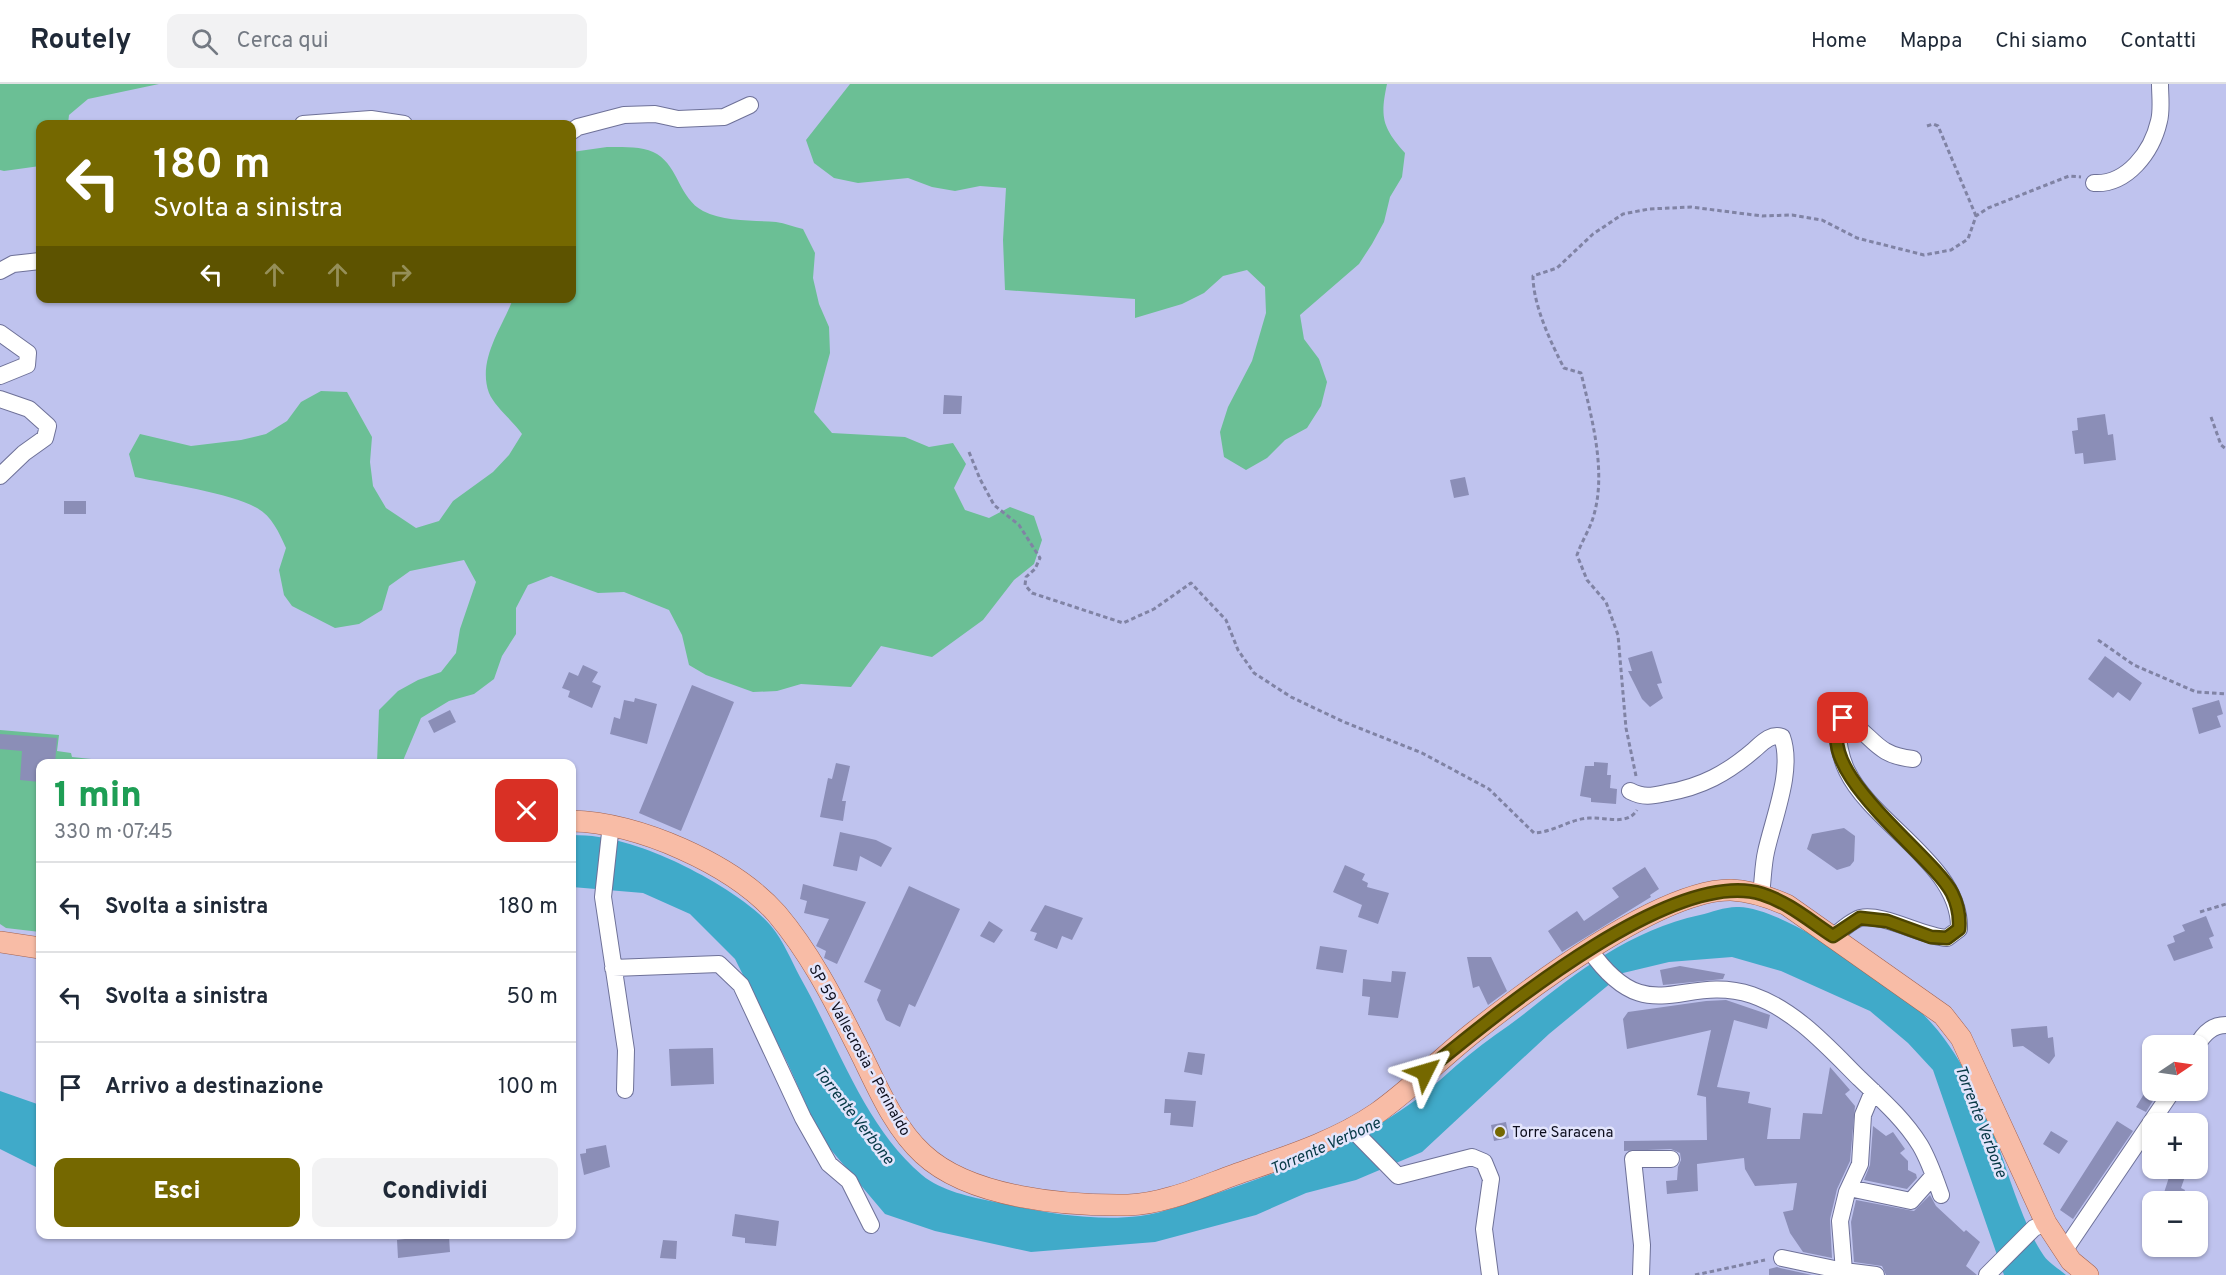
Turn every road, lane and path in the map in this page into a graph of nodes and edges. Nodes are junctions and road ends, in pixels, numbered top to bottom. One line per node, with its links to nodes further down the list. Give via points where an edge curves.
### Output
1 (2160, 84): 7 (street, via 2160,120 2142,158 2125,175 2108,184)
2 (750, 105): 6 (street, via 724,117 624,115)
3 (357, 120): 4 (street)
4 (378, 120)
5 (1927, 126): 8 (path, via 1938,126)
6 (576, 128)
7 (2094, 183): 8 (path, via 2069,176)
8 (1976, 216): 21 (path, via 1968,239 1951,250 1924,255 1857,238 1822,220 1691,207 1649,209 1623,214 1593,234 1557,268 1533,276 1550,340 1564,368 1581,373 1585,388 1597,454 1598,496 1592,522 1577,555 1587,580 1606,602 1618,635)
9 (36, 261): 10 (street, via 13,264)
10 (0, 271)
11 (0, 333): 12 (street, via 28,353 27,365)
12 (0, 376)
13 (0, 399): 17 (street, via 29,410 48,426 45,438)
14 (2211, 417): 15 (path)
15 (2226, 449)
16 (969, 452): 21 (path, via 994,505 1018,525 1040,558 1026,577 1025,585 1032,593 1123,623 1154,609 1191,583 1226,620 1238,650 1254,673 1291,697 1422,753 1489,789 1534,833 1550,832 1584,819 1633,817)
17 (0, 476)
18 (2098, 640): 19 (path, via 2134,665 2196,692)
19 (2226, 694)
20 (1913, 759): 27 (street, via 1880,750 1855,724 1843,718 1837,727 1838,746 1848,773 1952,893 1960,914 1959,929 1947,938 1931,937 1887,921 1860,918)
21 (1636, 794): 24 (street, via 1699,786 1742,760 1767,739 1782,737 1785,754 1781,794 1766,853)
22 (576, 823): 23 (main road, SP 59 Vallecrosia - Perinaldo)
23 (611, 829): 31 (street, via 603,897); 37 (main road, SP 59 Vallecrosia - Perinaldo, via 654,838 702,859 746,887 775,912 820,973 903,1131 924,1155 952,1175 1043,1200 1131,1205 1168,1198)
24 (1761, 894): 27 (main road, SP 59 Vallecrosia - Perinaldo, via 1788,905); 30 (main road, SP 59 Vallecrosia - Perinaldo, via 1728,890 1687,898 1652,913)
25 (2226, 904): 26 (path)
26 (2200, 912)
27 (1833, 936): 43 (main road, SP 59 Vallecrosia - Perinaldo, via 1943,1015 1961,1038)
28 (0, 942): 29 (main road)
29 (36, 947)
30 (1592, 953): 35 (street, via 1627,989 1655,996 1717,989 1751,995 1778,1007 1803,1024); 37 (main road, SP 59 Vallecrosia - Perinaldo, via 1475,1031)
31 (613, 968): 34 (street, via 626,1050); 42 (street, via 718,964 741,985 803,1118 829,1164 849,1181)
32 (2226, 1025): 33 (street, via 2216,1025)
33 (2204, 1035)
34 (625, 1090)
35 (1874, 1091): 39 (street, via 1920,1146); 40 (street, via 1863,1115 1860,1164)
36 (2166, 1101): 44 (street)
37 (1354, 1131): 46 (street, via 1398,1176 1472,1157 1484,1162 1491,1179 1484,1229)
38 (1671, 1159): 49 (street, via 1633,1159 1642,1245)
39 (1934, 1175): 40 (street, via 1911,1201); 41 (street)
40 (1850, 1188): 47 (street, via 1840,1221)
41 (1941, 1195)
42 (871, 1225)
43 (2040, 1226): 44 (main road, SP 59 Vallecrosia - Perinaldo); 52 (street)
44 (2064, 1251): 53 (main road, SP 59 Vallecrosia - Perinaldo)
45 (1782, 1258): 47 (street); 50 (path)
46 (1489, 1270): 48 (street)
47 (1844, 1273): 51 (street)
48 (1506, 1275)
49 (1641, 1275)
50 (1695, 1275)
51 (1876, 1275)
52 (1987, 1275)
53 (2088, 1275)

